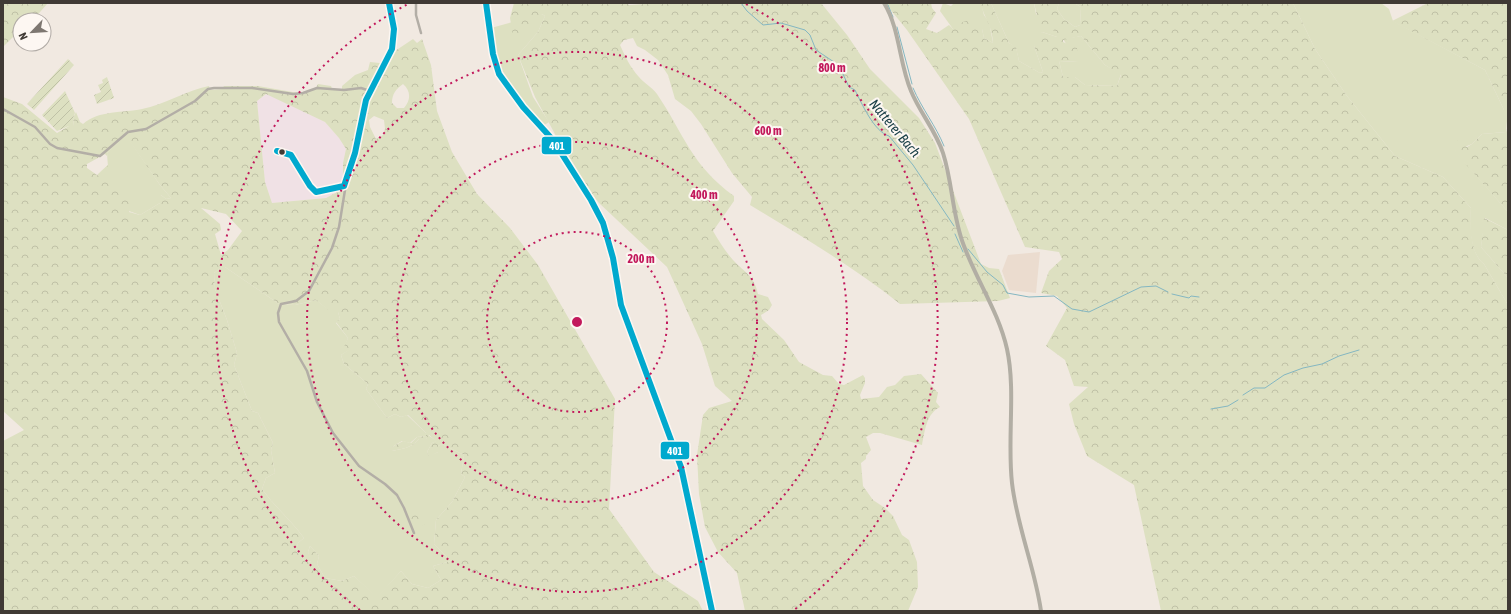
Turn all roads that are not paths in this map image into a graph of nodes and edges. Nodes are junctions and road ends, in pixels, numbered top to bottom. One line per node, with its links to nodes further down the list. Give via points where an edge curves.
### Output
1 (389, 3): 6 (street, via 393,24 392,49)
2 (416, 3): 5 (street)
3 (486, 3): 10 (street, via 494,58 499,74 523,107 553,140 594,204 603,223 625,315 681,467)
4 (884, 3): 11 (street, via 895,28 911,92 942,150 961,238 1007,348 1013,489 1019,525)
5 (421, 33)
6 (370, 91): 7 (street, via 361,88 316,88 293,94 252,88 208,89 194,101 146,129 128,132 102,155 96,156 57,148 35,127); 8 (street)
7 (3, 109)
8 (344, 186): 9 (street, via 339,227 332,248 306,294 296,301 281,304 278,322 307,372 317,402 334,433 359,466 397,495)
9 (414, 533)
10 (712, 611)
11 (1041, 611)

